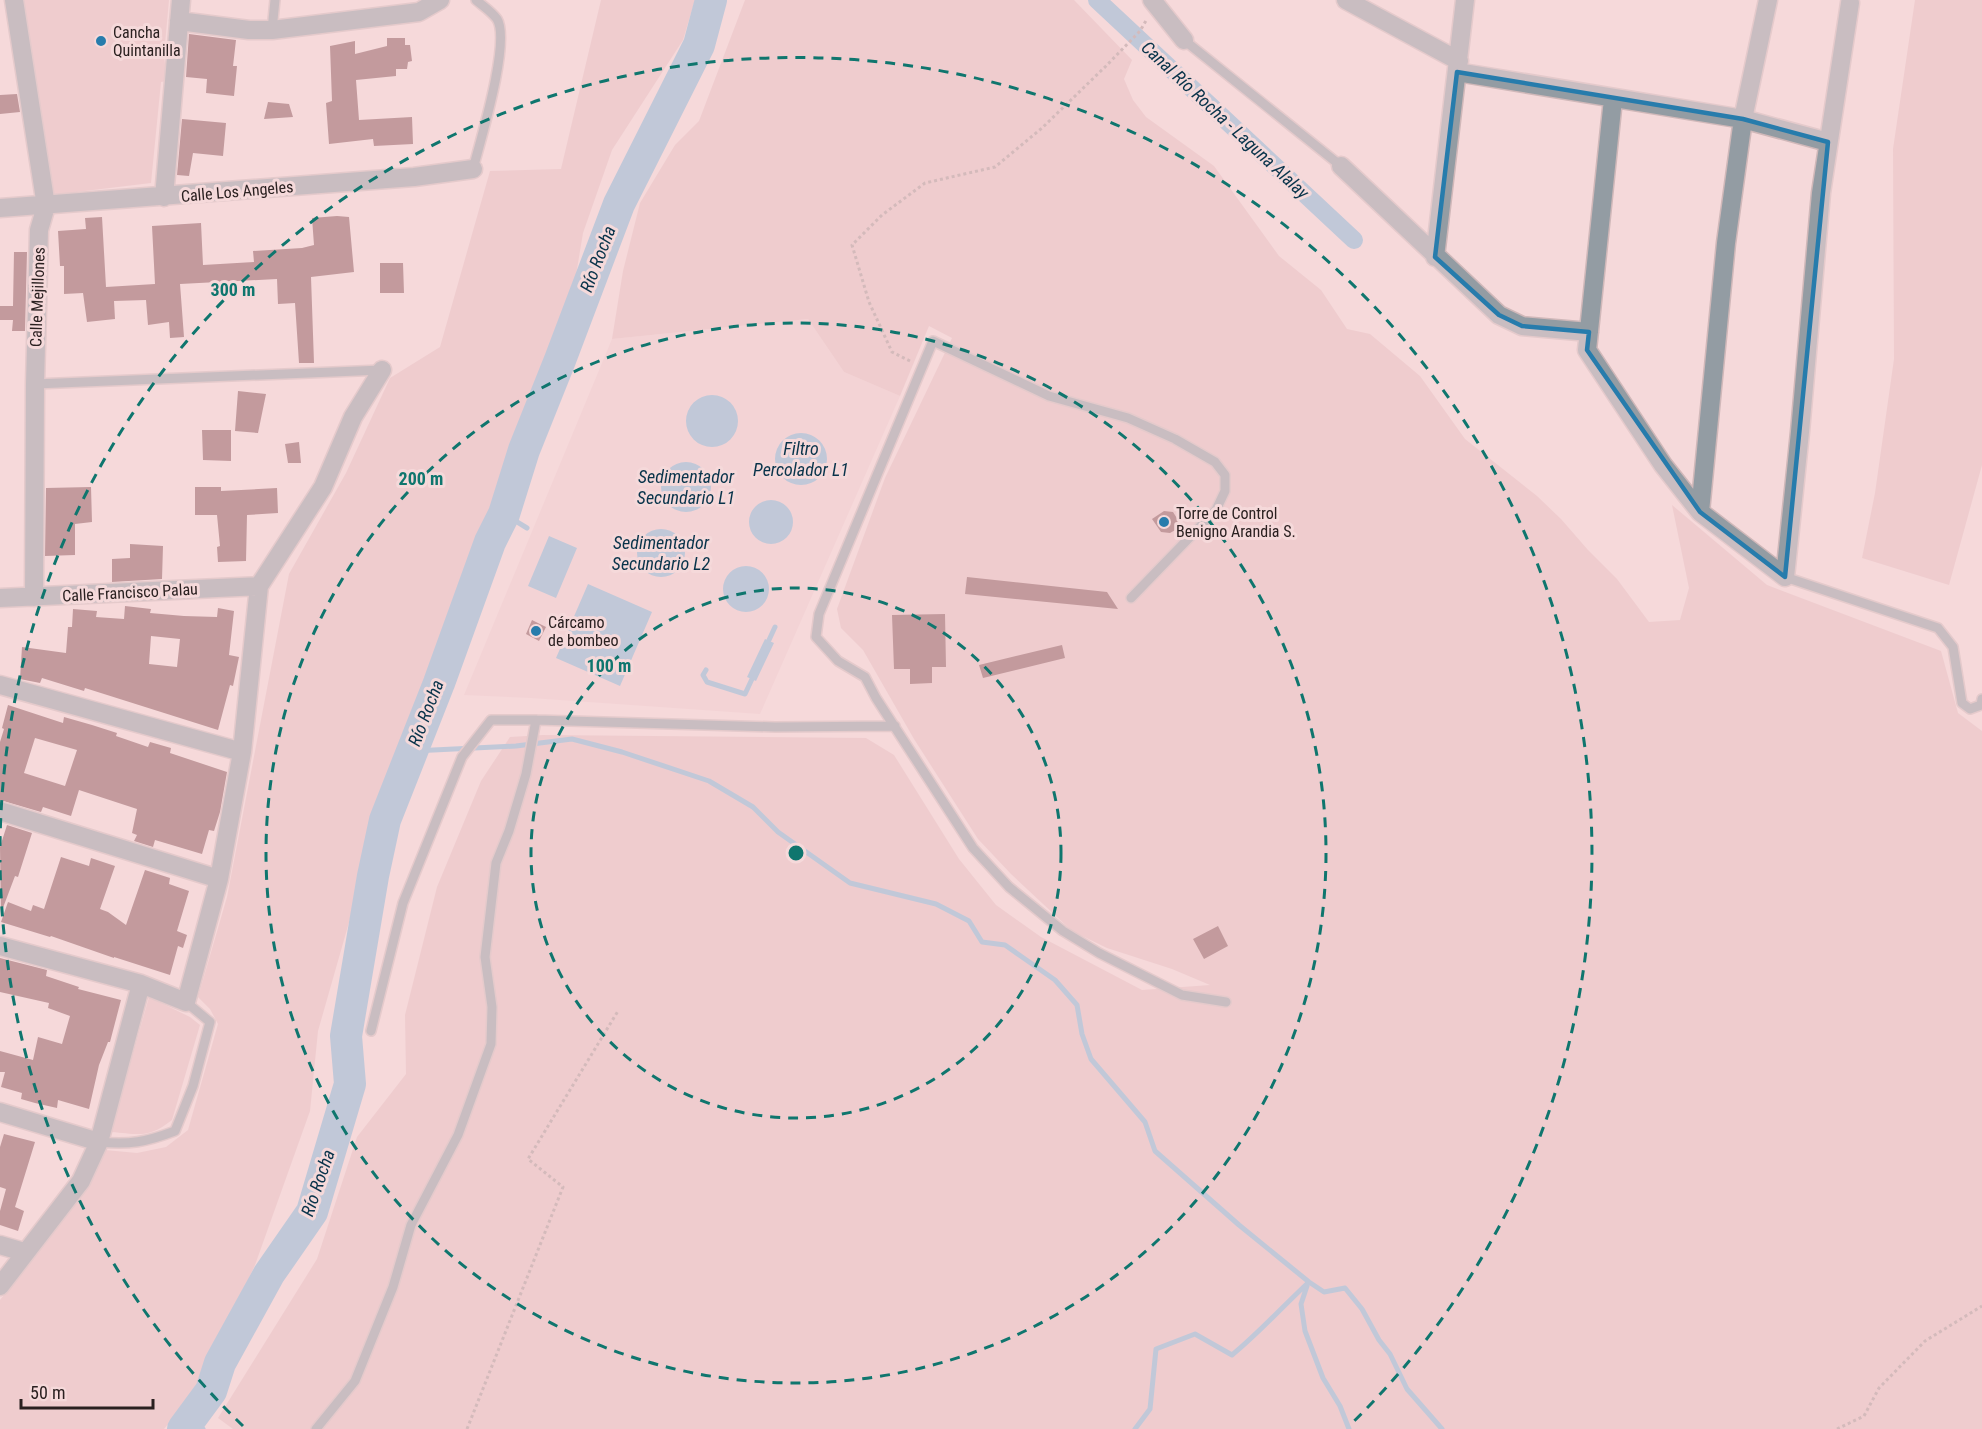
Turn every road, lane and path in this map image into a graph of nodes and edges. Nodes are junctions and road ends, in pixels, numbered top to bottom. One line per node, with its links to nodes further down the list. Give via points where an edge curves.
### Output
1 (14, 0): 22 (street, Calle Mejillones)
2 (182, 0): 11 (street)
3 (275, 0): 12 (lane)
4 (440, 0): 12 (street, via 419,12)
5 (477, 0): 20 (lane, via 498,20 501,35 494,92)
6 (1152, 0): 14 (street)
7 (1346, 0): 15 (street)
8 (1465, 0): 15 (street)
9 (1768, 0): 17 (street)
10 (1850, 3): 18 (street)
11 (180, 21): 12 (street); 21 (street)
12 (272, 30)
13 (1140, 31): 26 (path, via 1042,128 994,167 925,183 882,215 852,245 869,302 891,352)
14 (1184, 40): 19 (lane)
15 (1458, 67): 16 (street); 24 (street)
16 (1613, 99): 17 (street); 25 (street)
17 (1743, 119): 18 (street); 29 (street, via 1726,243)
18 (1828, 142): 30 (street)
19 (1341, 166): 24 (street)
20 (473, 169): 21 (street, Calle Los Angeles)
21 (164, 197): 22 (street, Calle Los Angeles)
22 (46, 206): 23 (street, Calle Los Angeles); 28 (street, Calle Mejillones, via 39,230)
23 (0, 208)
24 (1435, 256): 25 (street, via 1499,315 1522,326)
25 (1589, 332): 29 (street, via 1587,350 1663,465)
26 (922, 368): 34 (lane, via 933,341 1049,396 1128,418 1215,462 1225,475 1225,490 1216,510); 38 (lane, via 819,614 816,637 838,661 865,677)
27 (382, 370): 28 (lane); 31 (street, via 353,417 323,487)
28 (35, 384): 32 (street, Calle Mejillones)
29 (1700, 512): 30 (street)
30 (1785, 577): 36 (lane, via 1938,628 1953,647 1962,703 1970,710 1981,705)
31 (259, 586): 32 (street, Calle Francisco Palau); 39 (street)
32 (34, 597): 33 (street, Calle Francisco Palau)
33 (0, 598)
34 (1131, 598)
35 (0, 685): 39 (street)
36 (1982, 699)
37 (536, 720): 38 (lane, via 775,727); 47 (lane, via 491,720 462,757 403,903); 54 (lane, via 526,774 496,863 485,957 492,1007 491,1044 459,1135 411,1225 393,1287 355,1382)
38 (895, 726): 45 (lane, via 973,848 1009,887 1063,931 1099,953 1182,995)
39 (242, 752): 41 (street)
40 (0, 811): 41 (street)
41 (219, 879): 44 (street)
42 (0, 946): 43 (street)
43 (141, 984): 44 (street); 49 (street)
44 (186, 1002): 49 (lane, via 210,1022 193,1086 175,1131 153,1140)
45 (1226, 1002)
46 (618, 1011): 55 (path, via 528,1159 563,1187)
47 (371, 1030)
48 (0, 1112): 49 (street)
49 (99, 1142): 51 (street, via 81,1181)
50 (0, 1245): 51 (street)
51 (24, 1252): 52 (street)
52 (0, 1286)
53 (1982, 1306): 56 (path, via 1925,1341 1879,1388 1864,1416)
54 (316, 1429)
55 (467, 1429)
56 (1837, 1429)

